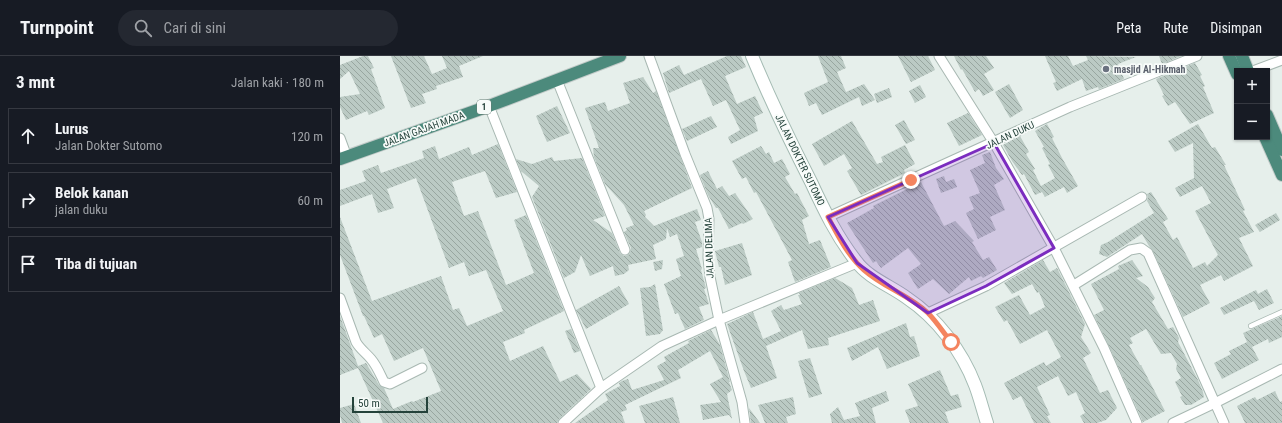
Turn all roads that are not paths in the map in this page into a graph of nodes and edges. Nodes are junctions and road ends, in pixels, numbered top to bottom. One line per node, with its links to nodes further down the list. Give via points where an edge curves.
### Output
1 (620, 56): 8 (highway, JALAN GAJAH MADA / 1)
2 (649, 56): 31 (street, JALAN DELIMA, via 707,208 710,277)
3 (752, 56): 23 (main road, JALAN DOKTER SUTOMO)
4 (939, 56): 18 (street)
5 (1229, 56): 10 (highway)
6 (1242, 56): 11 (highway)
7 (1196, 57): 18 (street, JALAN DUKU, via 1070,107)
8 (601, 60): 13 (highway, JALAN GAJAH MADA / 1)
9 (1282, 60): 12 (street)
10 (1234, 68)
11 (1247, 68)
12 (1261, 68)
13 (557, 80): 14 (highway, JALAN GAJAH MADA / 1); 25 (street)
14 (488, 106): 20 (highway, JALAN GAJAH MADA / 1); 35 (street)
15 (1270, 122): 19 (highway)
16 (340, 138): 20 (street)
17 (1266, 140): 21 (highway)
18 (994, 143): 23 (street, JALAN DUKU); 24 (street)
19 (1282, 150)
20 (344, 158)
21 (1282, 176)
22 (1142, 198): 24 (street)
23 (828, 217): 26 (main road, JALAN DOKTER SUTOMO)
24 (1054, 248): 27 (street); 30 (street, via 986,286)
25 (625, 250)
26 (857, 263): 30 (main road, JALAN DOKTER SUTOMO, via 866,272); 31 (street)
27 (1074, 285): 36 (street, via 1130,250 1145,250); 40 (street)
28 (340, 298): 33 (street, via 358,346 375,364 384,382 390,384)
29 (1282, 312): 32 (lane)
30 (928, 313): 39 (main road, JALAN DOKTER SUTOMO, via 963,360 975,384)
31 (719, 320): 35 (street, via 662,346); 38 (street, JALAN DELIMA, via 742,402)
32 (1251, 326)
33 (422, 368)
34 (1282, 369): 36 (street)
35 (601, 388): 37 (street)
36 (1215, 403): 41 (street); 42 (street)
37 (563, 423)
38 (745, 423)
39 (987, 423)
40 (1137, 423)
41 (1173, 423)
42 (1224, 423)

